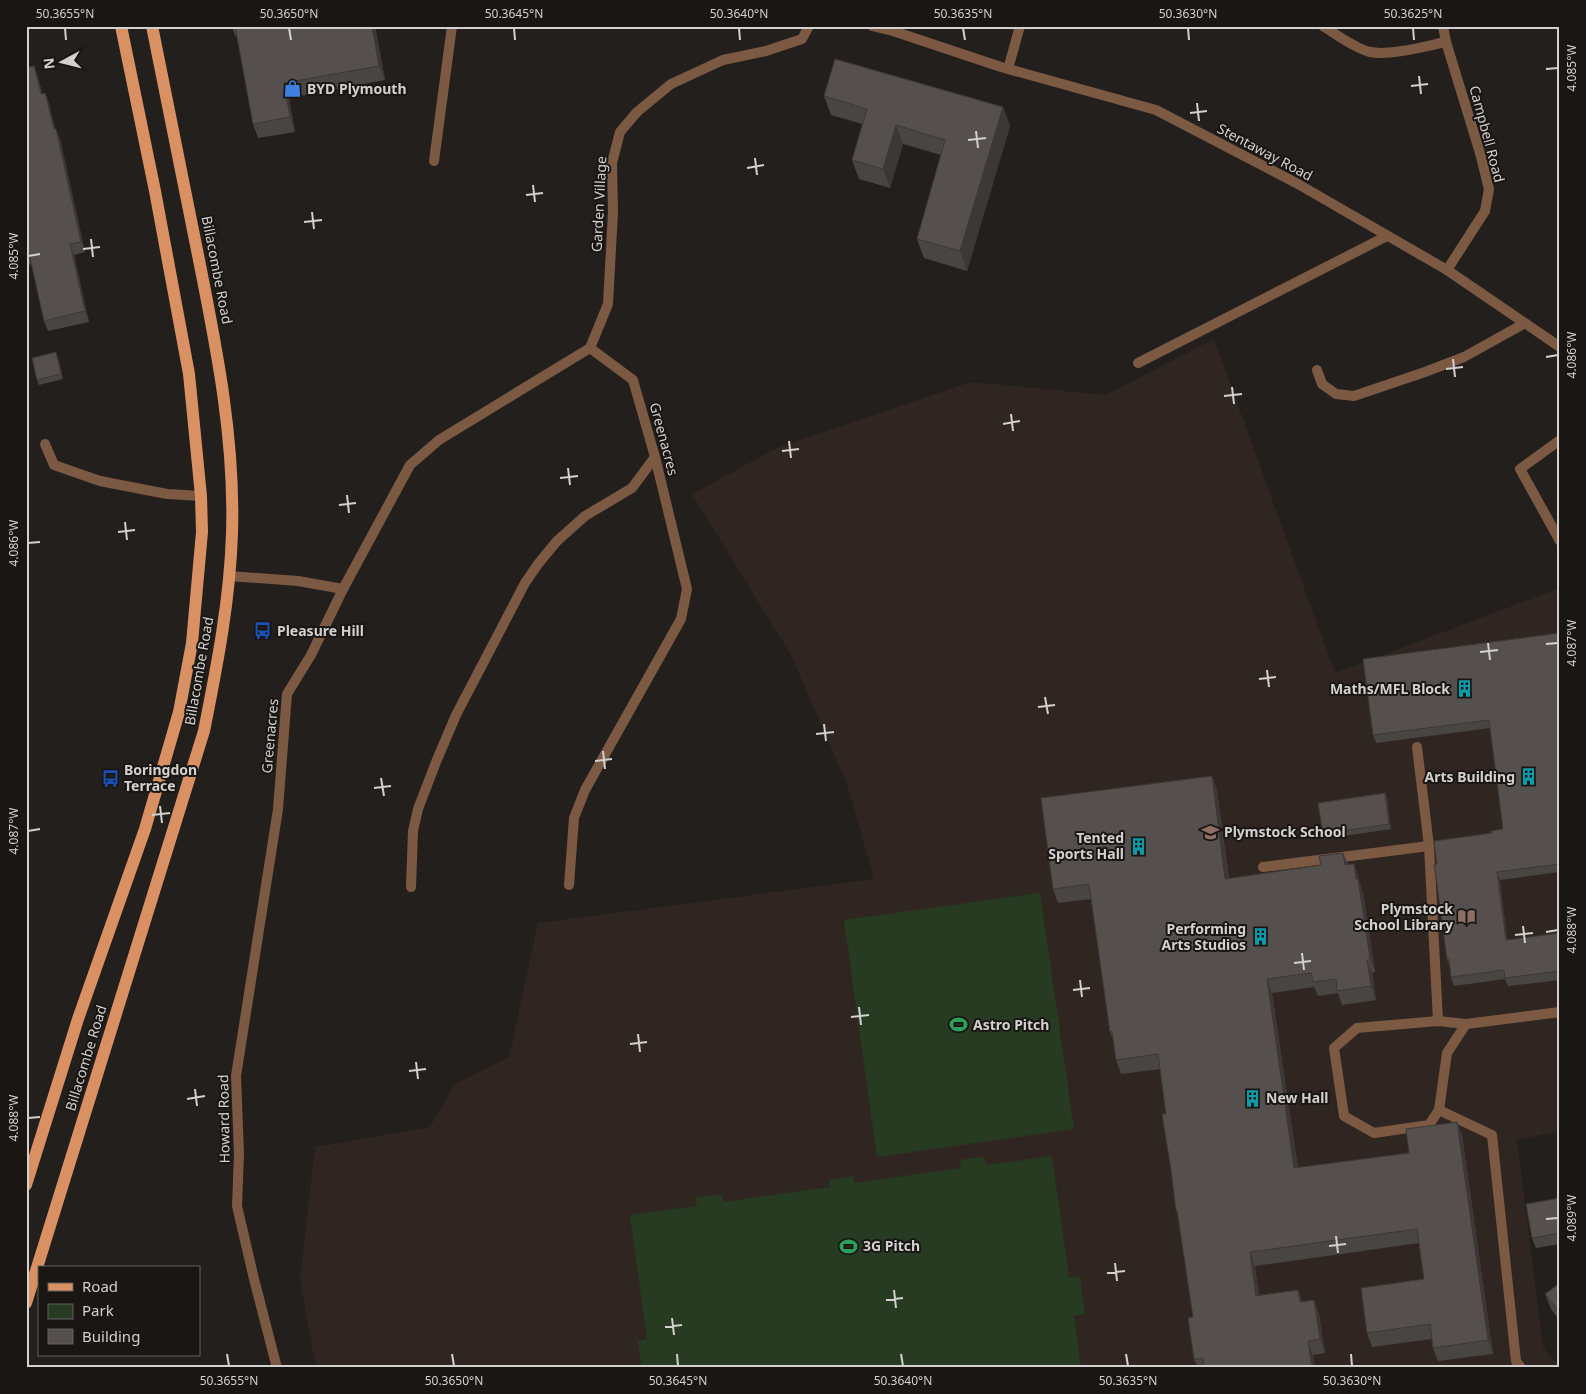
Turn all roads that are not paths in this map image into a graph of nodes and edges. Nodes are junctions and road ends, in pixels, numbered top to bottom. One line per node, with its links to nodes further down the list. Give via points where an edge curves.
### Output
1 (121, 26): 22 (main road, Billacombe Road, via 189,374)
2 (152, 26): 24 (main road, Billacombe Road, via 216,345 230,453 232,532)
3 (452, 26): 11 (street)
4 (808, 26): 16 (street, Garden Village, via 802,39 723,60 671,84 636,112 620,132 612,162 608,304)
5 (872, 26): 10 (street, Stentaway Road)
6 (1020, 26): 10 (street)
7 (1323, 26): 9 (street, via 1370,52 1396,52)
8 (1443, 26): 9 (street, Campbell Road)
9 (1446, 42): 13 (street, Campbell Road, via 1488,189 1486,211)
10 (1008, 69): 12 (street, Stentaway Road, via 1156,110 1298,184)
11 (434, 161)
12 (1387, 236): 13 (street, Stentaway Road); 17 (street)
13 (1447, 270): 14 (street, Stentaway Road)
14 (1525, 323): 15 (street, Stentaway Road); 18 (street, via 1464,357 1354,396 1336,394 1322,384)
15 (1560, 347)
16 (590, 348): 21 (street, Greenacres, via 633,380); 25 (street, Greenacres, via 439,440 410,465)
17 (1138, 363)
18 (1317, 370)
19 (1560, 440): 23 (street, via 1520,469)
20 (45, 444): 22 (street, via 54,465 100,481 167,494)
21 (655, 457): 30 (street, Greenacres, via 687,589 681,619 582,797 574,818); 31 (street, via 632,488 585,516 557,541 526,583 456,715 418,809 413,831)
22 (201, 496): 36 (main road, Billacombe Road, via 202,532 192,643 179,712 144,829 78,1019)
23 (1560, 541)
24 (229, 576): 25 (street, via 298,581); 37 (main road, Billacombe Road, via 223,635 204,731)
25 (343, 589): 27 (street, Greenacres, via 288,694)
26 (1417, 748): 28 (street)
27 (278, 809): 38 (street, Howard Road, via 236,1076 237,1206)
28 (1429, 846): 29 (street); 33 (street)
29 (1263, 867)
30 (569, 885)
31 (411, 886)
32 (1560, 1012): 34 (street)
33 (1438, 1020): 34 (street); 35 (street, via 1358,1028 1334,1048 1344,1116 1374,1133 1429,1125)
34 (1466, 1024): 35 (street, via 1447,1053)
35 (1439, 1110): 39 (street, via 1492,1135 1516,1361)
36 (26, 1186)
37 (26, 1303)
38 (277, 1368)
39 (1521, 1368)

